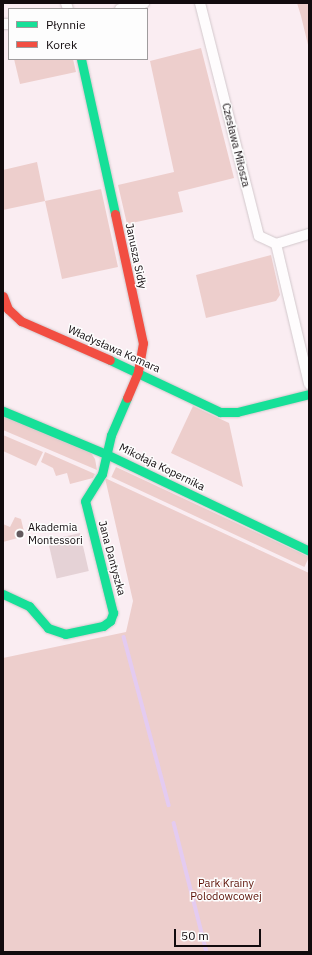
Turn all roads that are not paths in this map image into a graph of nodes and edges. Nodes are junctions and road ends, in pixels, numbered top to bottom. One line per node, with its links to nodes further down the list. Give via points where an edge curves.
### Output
1 (144, 3): 3 (street)
2 (200, 3): 6 (street, Czesława Miłosza, via 259,236)
3 (124, 8)
4 (81, 60): 8 (street, Janusza Sidły, via 143,343)
5 (309, 234): 6 (street)
6 (276, 244): 9 (street)
7 (3, 296): 8 (street, Władysława Komara, via 8,309 21,321)
8 (138, 372): 10 (street, Władysława Komara, via 227,413); 12 (street, Janusza Sidły, via 111,435)
9 (309, 384)
10 (309, 394)
11 (3, 411): 12 (street, Mikołaja Kopernika)
12 (106, 454): 13 (street, Mikołaja Kopernika); 14 (street, Jana Dantyszka, via 102,474 85,501 112,603 110,621 81,632 58,633 48,628 29,606)
13 (309, 551)
14 (3, 594)

